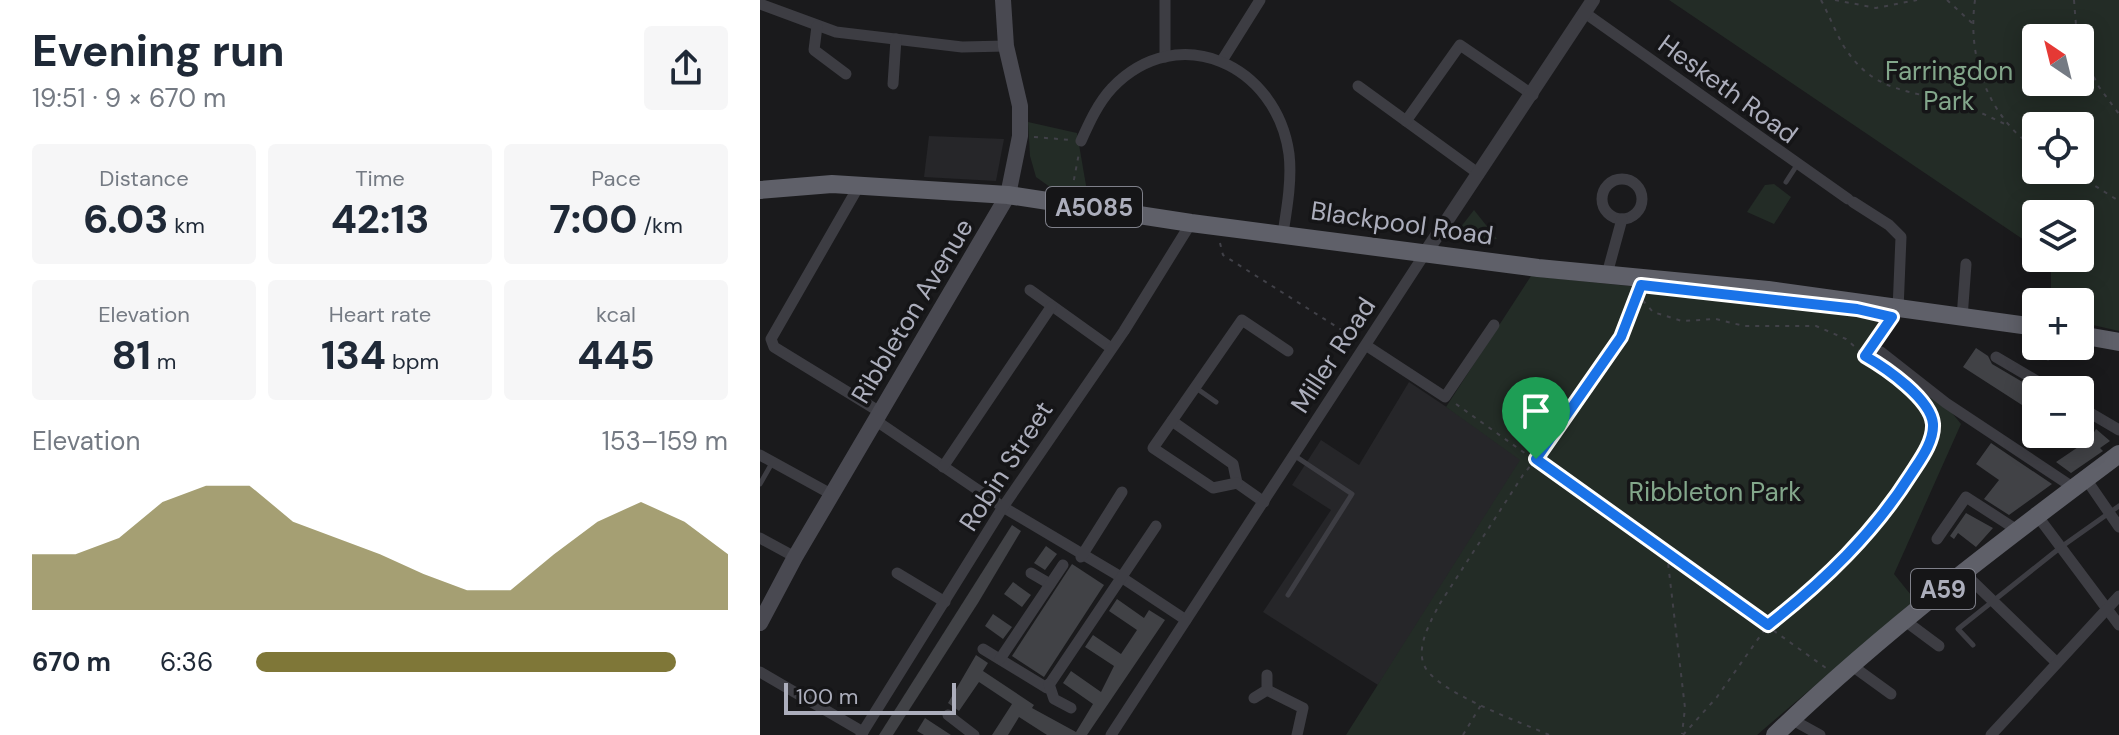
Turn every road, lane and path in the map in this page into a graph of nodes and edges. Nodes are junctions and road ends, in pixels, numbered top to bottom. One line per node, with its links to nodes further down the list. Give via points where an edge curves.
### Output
1 (1003, 0): 16 (main road, Ribbleton Avenue)
2 (1165, 0): 17 (street)
3 (1260, 0): 18 (street)
4 (1821, 0): 26 (path, via 1844,47 1890,88 1938,98)
5 (1835, 0): 6 (path, via 1876,8)
6 (1917, 0)
7 (1947, 0): 12 (path)
8 (1975, 0): 12 (path)
9 (2074, 0): 13 (path)
10 (760, 4): 14 (street)
11 (1589, 6): 23 (street, Miller Road); 30 (street, Hesketh Road)
12 (1972, 23): 26 (path, via 1979,71)
13 (2076, 24)
14 (817, 26): 15 (street); 19 (street, via 814,50)
15 (896, 39): 16 (street); 21 (street)
16 (1006, 46): 27 (main road, Ribbleton Avenue, via 1020,106)
17 (1165, 57): 18 (street); 29 (street, via 1113,88)
18 (1223, 59): 42 (street, via 1254,81 1279,121 1289,154)
19 (846, 74)
20 (2094, 77): 24 (path)
21 (893, 84)
22 (1358, 86): 25 (street)
23 (1533, 95): 25 (street, via 1460,45); 31 (street, Miller Road)
24 (2119, 114)
25 (1406, 121): 31 (street)
26 (2007, 125): 28 (path)
27 (1020, 136): 29 (path); 36 (main road, Ribbleton Avenue)
28 (2022, 137)
29 (1081, 141): 38 (path)
30 (1797, 165): 32 (lane); 50 (street, Hesketh Road, via 1901,237)
31 (1479, 174): 43 (street, Miller Road)
32 (1786, 182)
33 (860, 184): 35 (highway, Blackpool Road / A5085); 36 (highway, Blackpool Road / A5085); 67 (street, via 771,339 774,347)
34 (2092, 184): 37 (path)
35 (760, 190)
36 (1008, 195): 38 (highway, Blackpool Road / A5085); 67 (main road, Ribbleton Avenue)
37 (2119, 201)
38 (1070, 203): 40 (highway, Blackpool Road / A5085)
39 (1622, 219): 45 (street)
40 (1191, 223): 41 (highway, Blackpool Road / A5085); 57 (street, Robin Street)
41 (1216, 225): 42 (highway, Blackpool Road / A5085); 56 (path, via 1223,255)
42 (1283, 233): 43 (highway, Blackpool Road / A5085)
43 (1426, 252): 45 (highway, Blackpool Road / A5085); 56 (street, Miller Road)
44 (1966, 264): 51 (street)
45 (1607, 274): 50 (highway, Blackpool Road / A5085, via 1768,290)
46 (1641, 285): 48 (path)
47 (1030, 290): 49 (street)
48 (1636, 293): 59 (path, via 1653,312 1682,321 1816,326 1846,339 1865,356); 73 (path, via 1621,337)
49 (1051, 307): 57 (street); 75 (street)
50 (1890, 312): 51 (highway, Blackpool Road / A5085); 59 (path)
51 (1962, 318): 53 (highway, Blackpool Road / A5085)
52 (1494, 325): 64 (street)
53 (2022, 325)
54 (2094, 338): 55 (highway)
55 (2119, 342)
56 (1367, 346): 64 (street); 72 (street, Miller Road)
57 (1111, 348): 82 (street, Robin Street)
58 (1288, 351): 63 (street, via 1242,320)
59 (1875, 351): 77 (street, via 1946,403)
60 (1996, 357): 61 (street)
61 (2028, 376)
62 (1902, 382): 108 (path, via 1929,410 1932,436 1923,455 1873,528 1818,586)
63 (1196, 387): 65 (lane); 68 (street)
64 (1445, 397): 73 (path)
65 (1216, 402)
66 (2094, 415): 69 (street)
67 (878, 416): 75 (street); 80 (main road, Ribbleton Avenue)
68 (1172, 421): 76 (street, via 1233,464); 76 (street, via 1153,448 1213,488)
69 (2119, 430)
70 (2119, 454): 77 (highway, A59)
71 (760, 455): 74 (street)
72 (1295, 456): 81 (street, Miller Road); 100 (lane, via 1352,494)
73 (1536, 459): 91 (path); 122 (path, via 1428,626 1424,667 1432,677)
74 (772, 462): 78 (lane); 80 (street)
75 (943, 467): 82 (street)
76 (1237, 483): 81 (street)
77 (2080, 483): 83 (street); 84 (highway, A59)
78 (760, 484)
79 (1122, 492): 93 (street)
80 (831, 494): 92 (main road, Ribbleton Avenue)
81 (1264, 502): 106 (street, Miller Road)
82 (1003, 507): 93 (street); 102 (street, Robin Street)
83 (2114, 510): 86 (street); 90 (lane)
84 (2036, 514): 87 (highway, A59); 90 (street)
85 (1156, 526): 98 (street)
86 (2119, 527)
87 (2017, 530): 89 (street, via 1966,497); 97 (highway, A59)
88 (760, 538): 92 (street)
89 (1937, 539)
90 (2061, 547): 103 (lane); 104 (street)
91 (1667, 552): 108 (path); 133 (path, via 1685,708)
92 (795, 557): 105 (main road, Ribbleton Avenue)
93 (1081, 557): 98 (street)
94 (1063, 565): 99 (street)
95 (897, 573): 102 (street)
96 (1031, 573): 99 (street)
97 (1964, 573): 103 (street); 107 (highway, A59)
98 (1121, 577): 106 (street); 118 (street)
99 (1050, 584): 113 (street)
100 (1288, 595)
101 (2119, 596): 104 (street)
102 (945, 602): 127 (street, Robin Street)
103 (1990, 602): 110 (lane, via 1958,629); 114 (street)
104 (2107, 609): 109 (street); 114 (street)
105 (760, 620)
106 (1186, 620): 130 (street, Miller Road)
107 (1904, 620): 111 (street); 115 (highway, A59)
108 (1768, 625): 115 (path); 133 (path, via 1717,697)
109 (2119, 625)
110 (1973, 645)
111 (1939, 646)
112 (983, 649): 113 (street)
113 (1000, 659): 118 (street, via 1047,688)
114 (2056, 662): 136 (street)
115 (1844, 670): 120 (street); 125 (highway, A59)
116 (760, 672): 127 (street)
117 (1267, 675): 119 (street)
118 (1049, 684): 123 (street, via 1054,699)
119 (1267, 690): 121 (street); 128 (street, via 1307,705)
120 (1891, 694)
121 (1254, 698)
122 (1481, 704): 131 (path); 132 (path)
123 (1071, 708)
124 (948, 715): 126 (street)
125 (1791, 719): 134 (highway, A59); 135 (street)
126 (958, 730): 129 (street)
127 (862, 734)
128 (1298, 734)
129 (974, 735)
130 (1111, 735)
131 (1463, 735)
132 (1549, 735)
133 (1682, 735)
134 (1775, 735)
135 (1820, 735)
136 (1991, 735)

